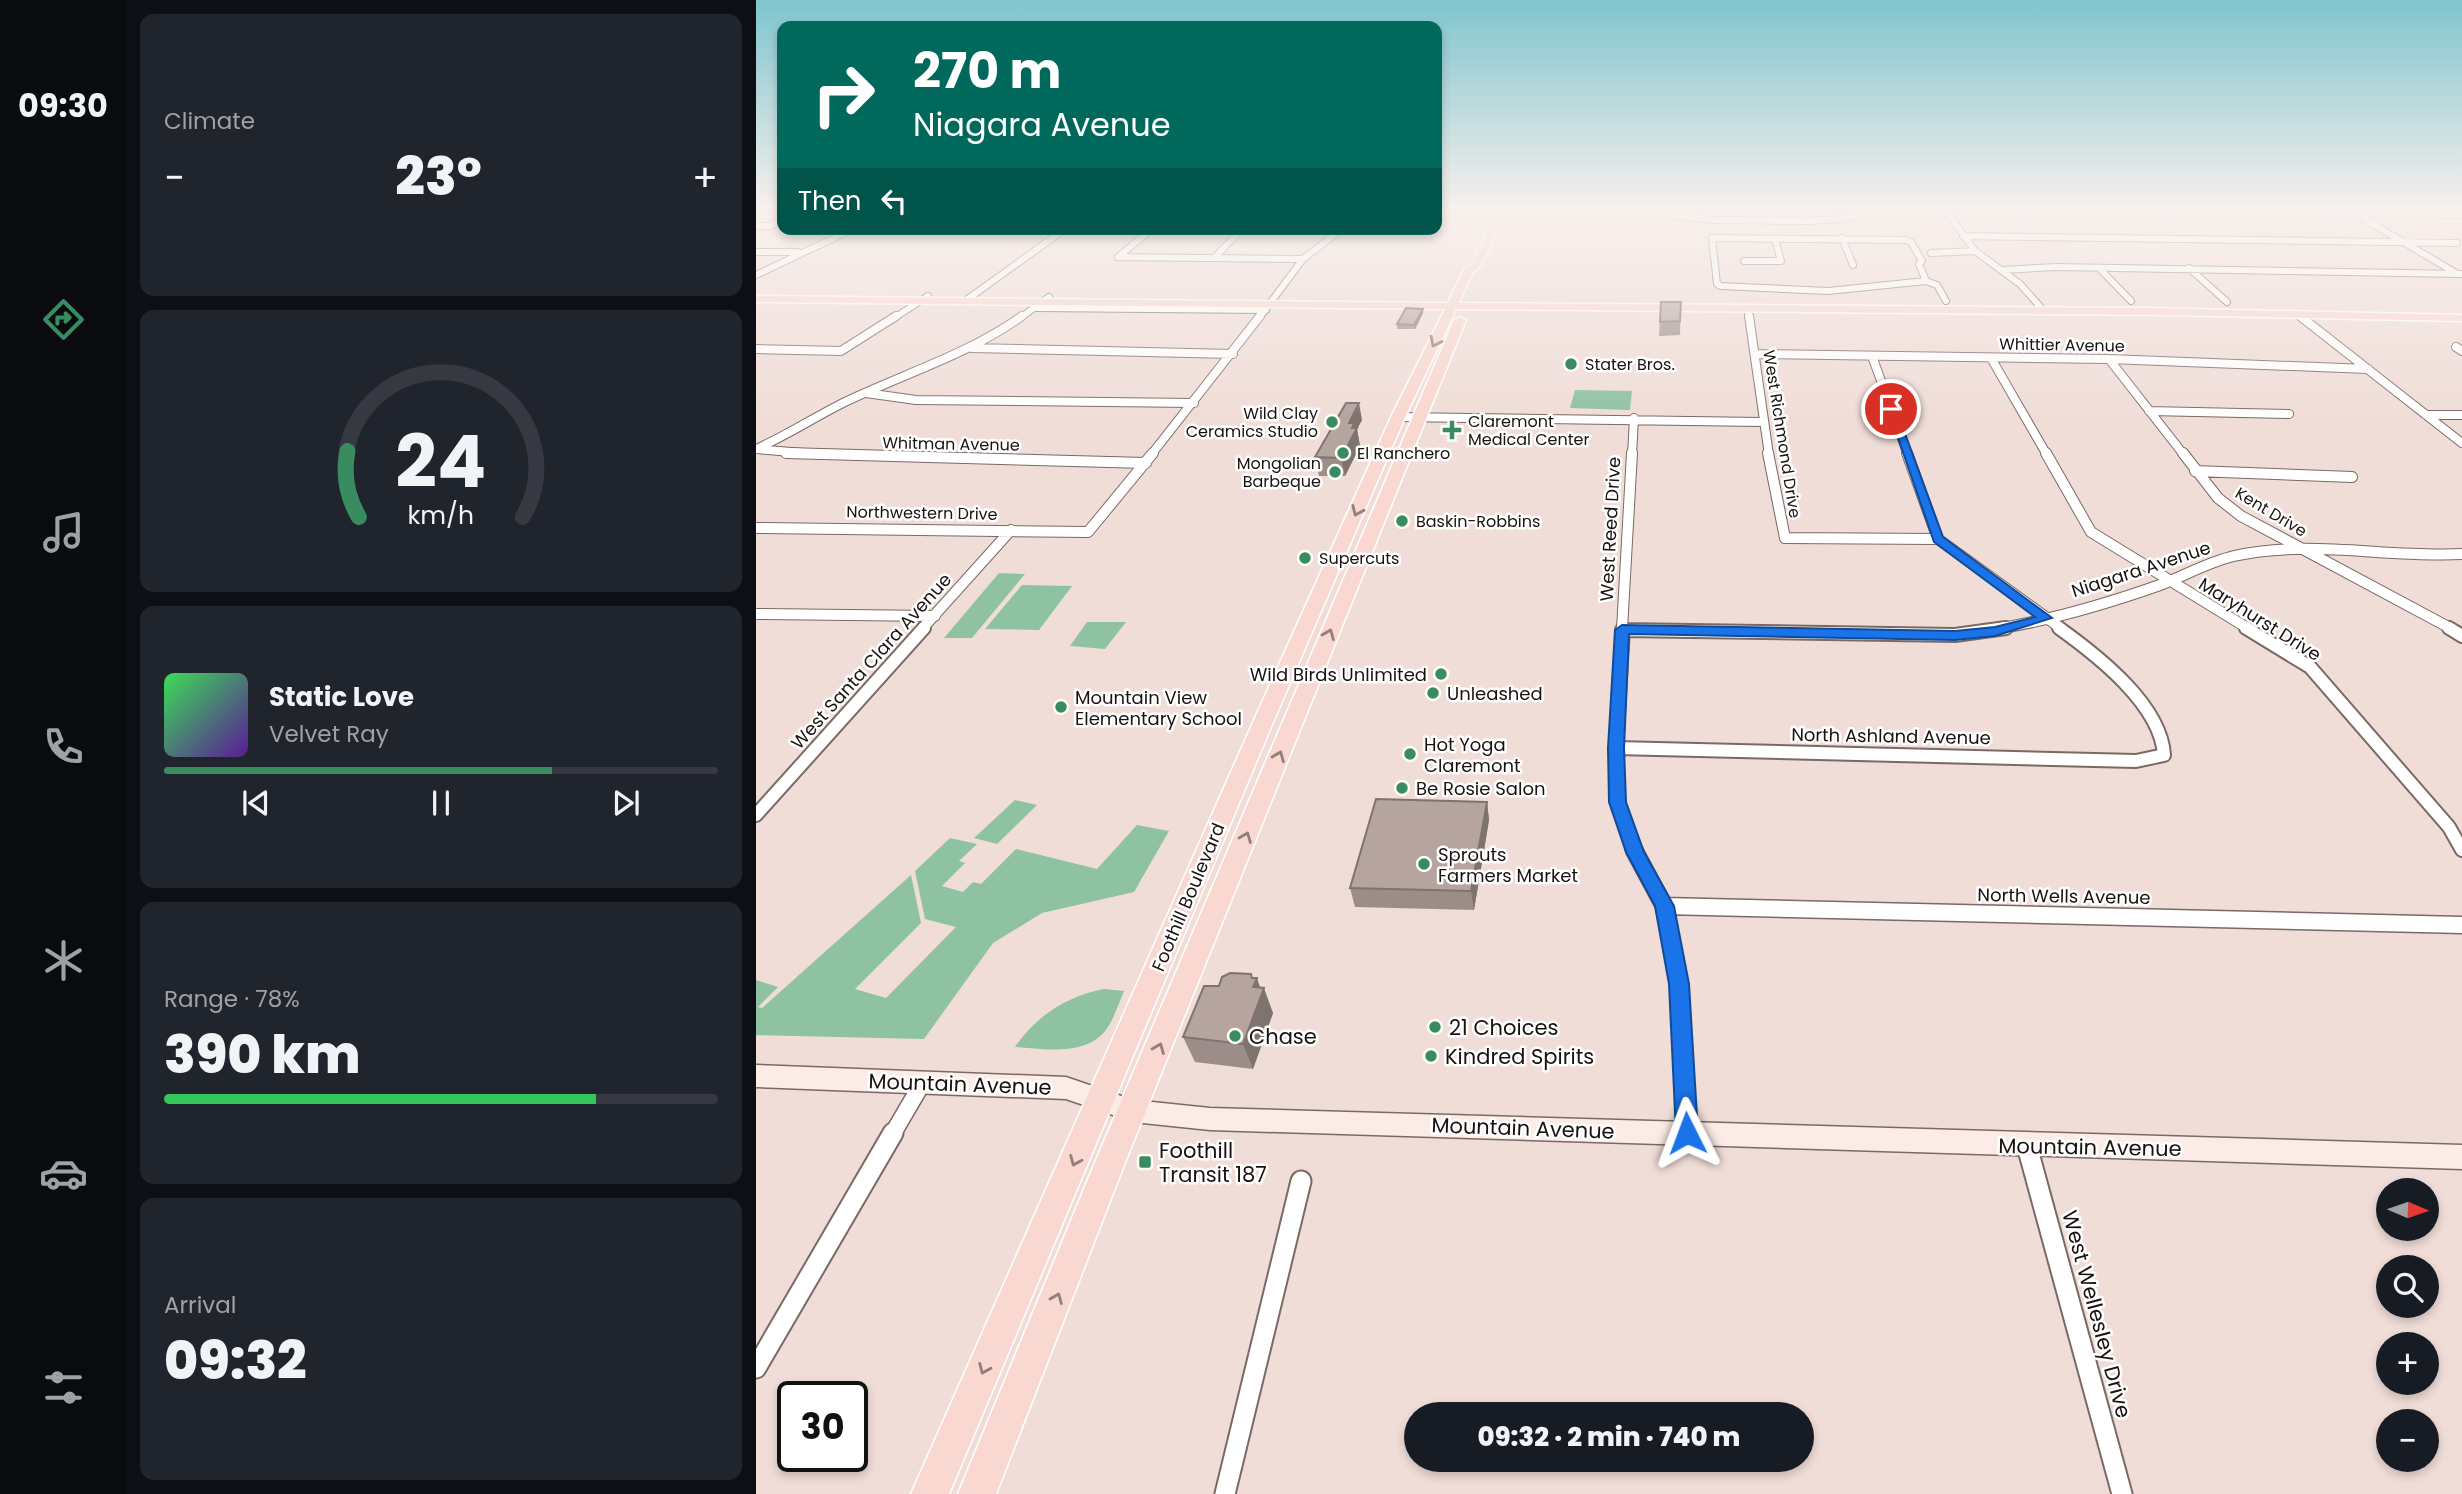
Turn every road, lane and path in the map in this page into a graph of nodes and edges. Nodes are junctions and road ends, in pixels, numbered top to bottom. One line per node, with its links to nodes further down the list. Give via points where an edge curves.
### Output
1 (996, 279): 15 (street)
2 (1288, 279): 20 (street)
3 (1465, 279): 21 (main road, Foothill Boulevard)
4 (1478, 279): 13 (main road, Foothill Boulevard)
5 (1716, 279): 10 (street, via 1717,284)
6 (2013, 279): 24 (street)
7 (2109, 279): 17 (street)
8 (2201, 279): 19 (street)
9 (1926, 281): 11 (street); 16 (street, via 1937,285)
10 (1819, 290): 11 (street); 23 (street)
11 (1828, 291): 23 (street)
12 (756, 296): 14 (main road)
13 (1470, 297): 21 (main road); 22 (main road); 41 (main road, Foothill Boulevard)
14 (924, 298): 15 (main road); 28 (street, via 841,351)
15 (968, 299): 18 (main road)
16 (1946, 301)
17 (2131, 301)
18 (1043, 302): 20 (main road); 27 (street, via 1014,325)
19 (2227, 302)
20 (1269, 304): 21 (main road); 29 (street)
21 (1453, 304): 41 (main road, Foothill Boulevard, one-way to 41)
22 (1748, 308): 23 (main road); 30 (street, West Richmond Drive)
23 (1830, 309): 24 (main road)
24 (2044, 311): 25 (main road)
25 (2299, 315): 26 (main road); 34 (street)
26 (2462, 318)
27 (972, 348): 29 (street); 35 (street)
28 (756, 349)
29 (1233, 354): 36 (street)
30 (1755, 354): 31 (street, Whittier Avenue); 43 (street, West Richmond Drive)
31 (1872, 356): 32 (street, Whittier Avenue); 51 (street)
32 (1991, 358): 33 (street, Whittier Avenue); 54 (street, Maryhurst Drive, via 2091,532)
33 (2109, 359): 34 (street, Whittier Avenue); 37 (street, Kent Drive)
34 (2368, 369): 39 (street)
35 (866, 393): 36 (street, via 916,400); 45 (street)
36 (1194, 403): 46 (street)
37 (2149, 411): 38 (street); 47 (street, Kent Drive)
38 (2289, 414)
39 (2426, 415): 40 (street); 44 (street)
40 (2462, 415)
41 (1408, 417): 42 (street); 68 (main road, Foothill Boulevard, one-way to 68, via 1264,720); 69 (main road, Foothill Boulevard, one-way to 41)
42 (1634, 418): 43 (street); 58 (street, West Reed Drive)
43 (1762, 422): 51 (street, West Richmond Drive, via 1785,538)
44 (2462, 443)
45 (756, 449): 46 (street, Whitman Avenue, via 792,454)
46 (1146, 463): 50 (street, Northwestern Drive, via 1088,532)
47 (2195, 471): 48 (street); 52 (street, Kent Drive, via 2241,516)
48 (2352, 478)
49 (756, 528): 50 (street, Northwestern Drive)
50 (1011, 530): 56 (street, West Santa Clara Avenue)
51 (1938, 539): 57 (street)
52 (2298, 548): 53 (street, Niagara Avenue); 54 (street, Niagara Avenue, via 2234,556); 59 (street, Kent Drive)
53 (2462, 554)
54 (2168, 582): 57 (street, Niagara Avenue); 63 (street, Maryhurst Drive, via 2310,667 2449,827)
55 (756, 614): 56 (street)
56 (935, 616): 62 (street, West Santa Clara Avenue)
57 (2045, 618): 58 (street, Niagara Avenue, via 1955,635); 61 (street, via 2098,656 2133,693 2163,735)
58 (1622, 630): 60 (street, West Reed Drive)
59 (2462, 636)
60 (1616, 748): 61 (street, North Ashland Avenue, via 2136,761); 64 (street, West Reed Drive, via 1617,802 1635,852)
61 (2164, 755)
62 (756, 815)
63 (2462, 850)
64 (1664, 906): 65 (street, North Wells Avenue); 70 (street, West Reed Drive, via 1679,984)
65 (2462, 925)
66 (756, 1076): 67 (main road, Mountain Avenue)
67 (923, 1082): 68 (main road, Mountain Avenue, via 1066,1088); 74 (street)
68 (1102, 1098): 69 (main road, Mountain Avenue); 75 (main road, Foothill Boulevard, one-way to 75)
69 (1133, 1111): 70 (main road, Mountain Avenue, via 1210,1119); 76 (main road, Foothill Boulevard, one-way to 69)
70 (1687, 1133): 71 (main road, Mountain Avenue)
71 (2027, 1146): 72 (main road, Mountain Avenue); 78 (street, West Wellesley Drive)
72 (2462, 1157)
73 (1301, 1181): 77 (street)
74 (756, 1368)
75 (930, 1494)
76 (977, 1494)
77 (1225, 1494)
78 (2122, 1494)

